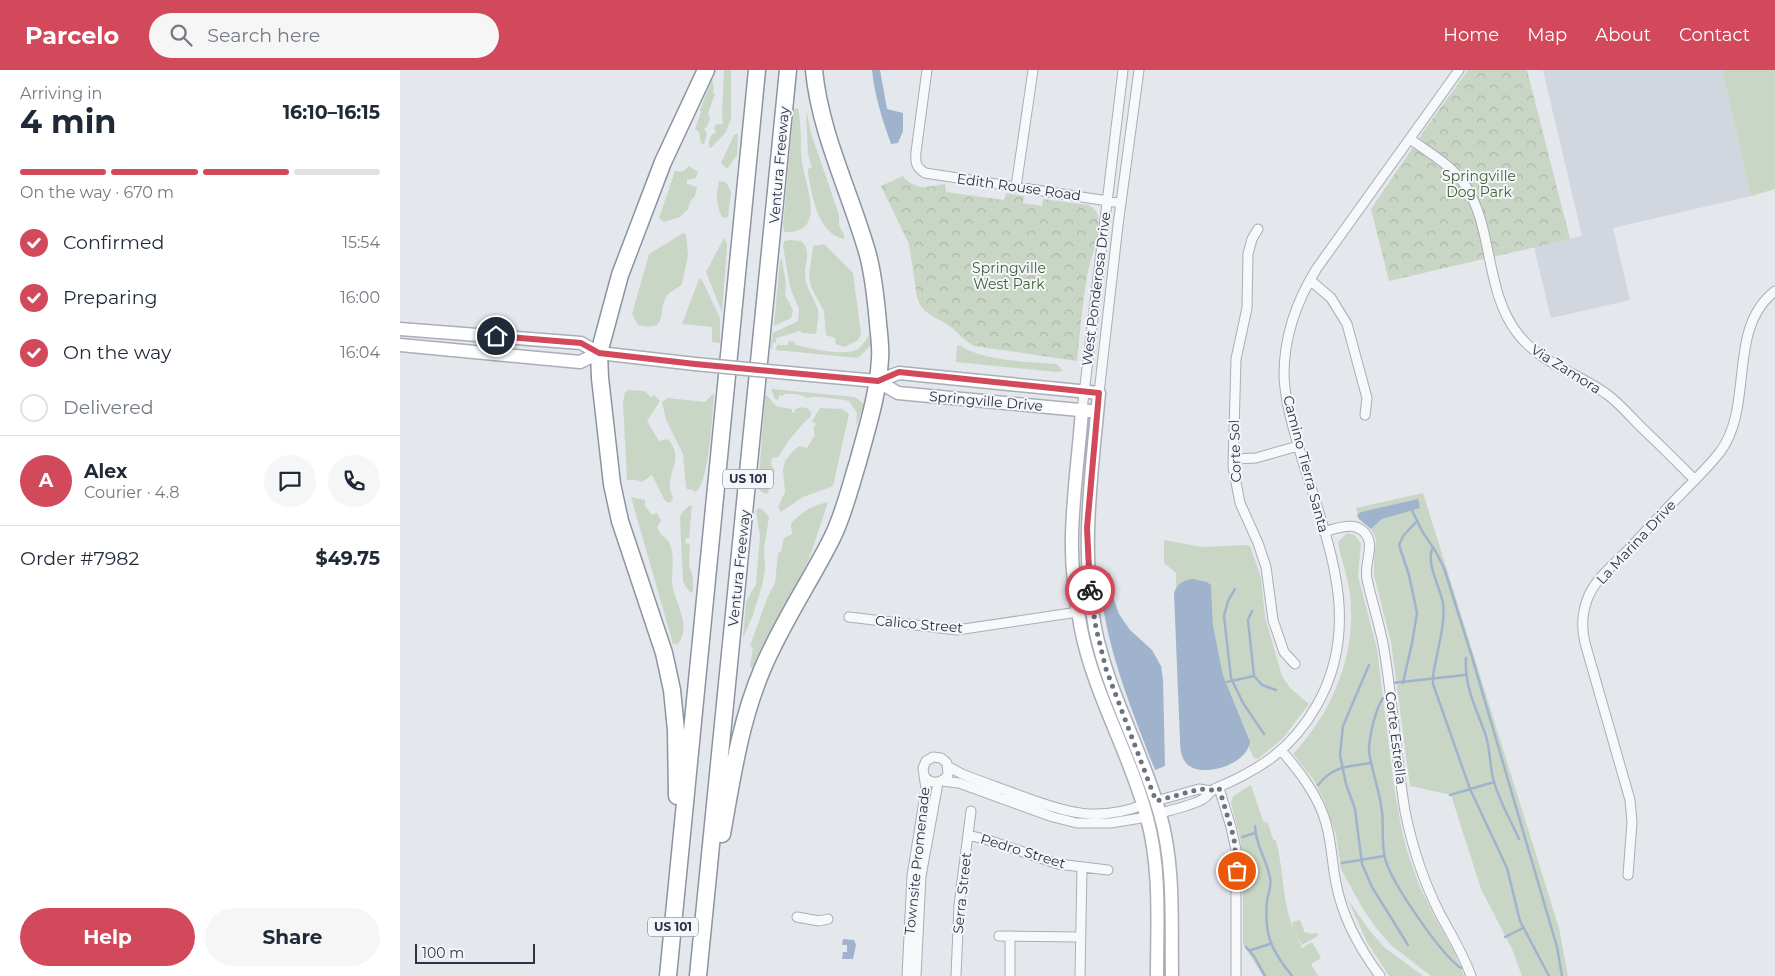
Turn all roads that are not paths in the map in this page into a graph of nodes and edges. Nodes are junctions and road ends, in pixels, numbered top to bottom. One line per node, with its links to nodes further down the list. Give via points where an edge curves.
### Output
1 (706, 70): 19 (highway, via 663,162 620,275)
2 (757, 70): 46 (highway, US 101)
3 (788, 70): 47 (highway, Ventura Freeway / US 101)
4 (814, 70): 20 (highway, via 824,125 873,277 880,350)
5 (927, 70): 11 (street, Edith Rouse Road, via 915,162 918,169 925,173)
6 (1033, 70): 11 (street)
7 (1123, 70): 12 (street, West Ponderosa Drive)
8 (1139, 70): 13 (street, West Ponderosa Drive)
9 (1459, 70): 10 (street, Camino Tierra Santa)
10 (1410, 139): 15 (street, Camino Tierra Santa); 28 (street, Via Zamora, via 1460,178 1470,195 1478,214 1500,302 1517,333 1545,359 1609,396)
11 (1016, 187): 12 (street, Edith Rouse Road)
12 (1106, 200): 13 (street, Edith Rouse Road); 21 (street, West Ponderosa Drive)
13 (1121, 202): 22 (street, West Ponderosa Drive)
14 (1258, 229): 27 (street, Corte Sol, via 1248,254 1247,308 1236,359)
15 (1310, 280): 25 (street, via 1331,298 1347,324 1368,398); 26 (street, Camino Tierra Santa, via 1292,319 1285,360 1287,400)
16 (1775, 291): 28 (street, La Marina Drive, via 1751,323 1733,428 1719,453)
17 (400, 329): 19 (main road, Springville Drive, via 581,343)
18 (400, 345): 19 (main road, Springville Drive, via 580,362)
19 (599, 353): 20 (main road, Springville Drive, bridge); 46 (highway, via 612,484 620,521 664,653 672,690 676,730)
20 (878, 381): 21 (main road, Springville Drive, via 899,372); 23 (main road, Springville Drive, via 898,393); 47 (highway, via 847,500 833,535 762,669 752,697 736,752 717,859)
21 (1084, 392): 22 (main road, Springville Drive); 23 (street, West Ponderosa Drive)
22 (1099, 393): 24 (main road, West Ponderosa Drive)
23 (1082, 410): 24 (main road, Springville Drive); 31 (main road, West Ponderosa Drive, via 1072,534)
24 (1097, 411): 30 (main road, West Ponderosa Drive, via 1087,541)
25 (1365, 415)
26 (1298, 446): 27 (street, via 1256,458); 29 (street, Camino Tierra Santa)
27 (1233, 459): 33 (street, Corte Sol, via 1240,503 1266,567 1273,620 1284,652)
28 (1695, 480): 45 (street, La Marina Drive, via 1598,581 1588,597 1583,615 1585,643 1630,800 1632,822)
29 (1324, 532): 34 (street, Camino Tierra Santa, via 1340,596 1337,649 1327,686 1313,713); 64 (street, Corte Estrella, via 1350,526 1361,530 1368,539 1366,575 1384,647 1409,831 1425,882)
30 (1092, 609): 31 (main road); 39 (main road, West Ponderosa Drive, via 1110,682)
31 (1078, 612): 32 (street, Calico Street, via 958,630); 41 (main road, West Ponderosa Drive, via 1092,673)
32 (848, 617)
33 (1296, 664)
34 (1281, 750): 38 (street, Camino Tierra Santa, via 1249,774); 63 (street, via 1307,783 1323,813 1343,909 1360,946)
35 (948, 767): 36 (street, via 941,758 929,758 924,764); 37 (street, via 948,775); 41 (street, via 1067,812 1089,815)
36 (924, 776): 37 (street, via 930,782); 55 (street, Townsite Promenade, via 926,789 910,895)
37 (940, 782): 41 (street, via 959,783 1071,822 1112,824); 56 (street, Townsite Promenade, via 921,876)
38 (1216, 789): 39 (street, Camino Tierra Santa, via 1200,789); 39 (street, Camino Tierra Santa, via 1203,800); 62 (street, via 1231,827 1237,861)
39 (1158, 807): 41 (main road); 61 (main road, West Ponderosa Drive, via 1170,866)
40 (971, 811): 42 (street, Serra Street)
41 (1145, 811): 60 (main road, West Ponderosa Drive, via 1154,848 1157,884)
42 (968, 835): 43 (street, Pedro Street, via 1045,860); 57 (street, Serra Street, via 959,905)
43 (1082, 867): 44 (street, Pedro Street); 52 (street)
44 (1108, 870)
45 (1628, 875)
46 (678, 878): 53 (highway, US 101)
47 (706, 889): 54 (highway, Ventura Freeway / US 101)
48 (797, 917): 49 (street, via 819,921)
49 (828, 919)
50 (999, 936): 51 (street)
51 (1010, 936): 52 (street); 58 (street)
52 (1080, 937): 59 (street)
53 (668, 976)
54 (698, 976)
55 (907, 976)
56 (916, 976)
57 (956, 976)
58 (1010, 976)
59 (1080, 976)
60 (1157, 976)
61 (1172, 976)
62 (1236, 976)
63 (1380, 976)
64 (1471, 976)

